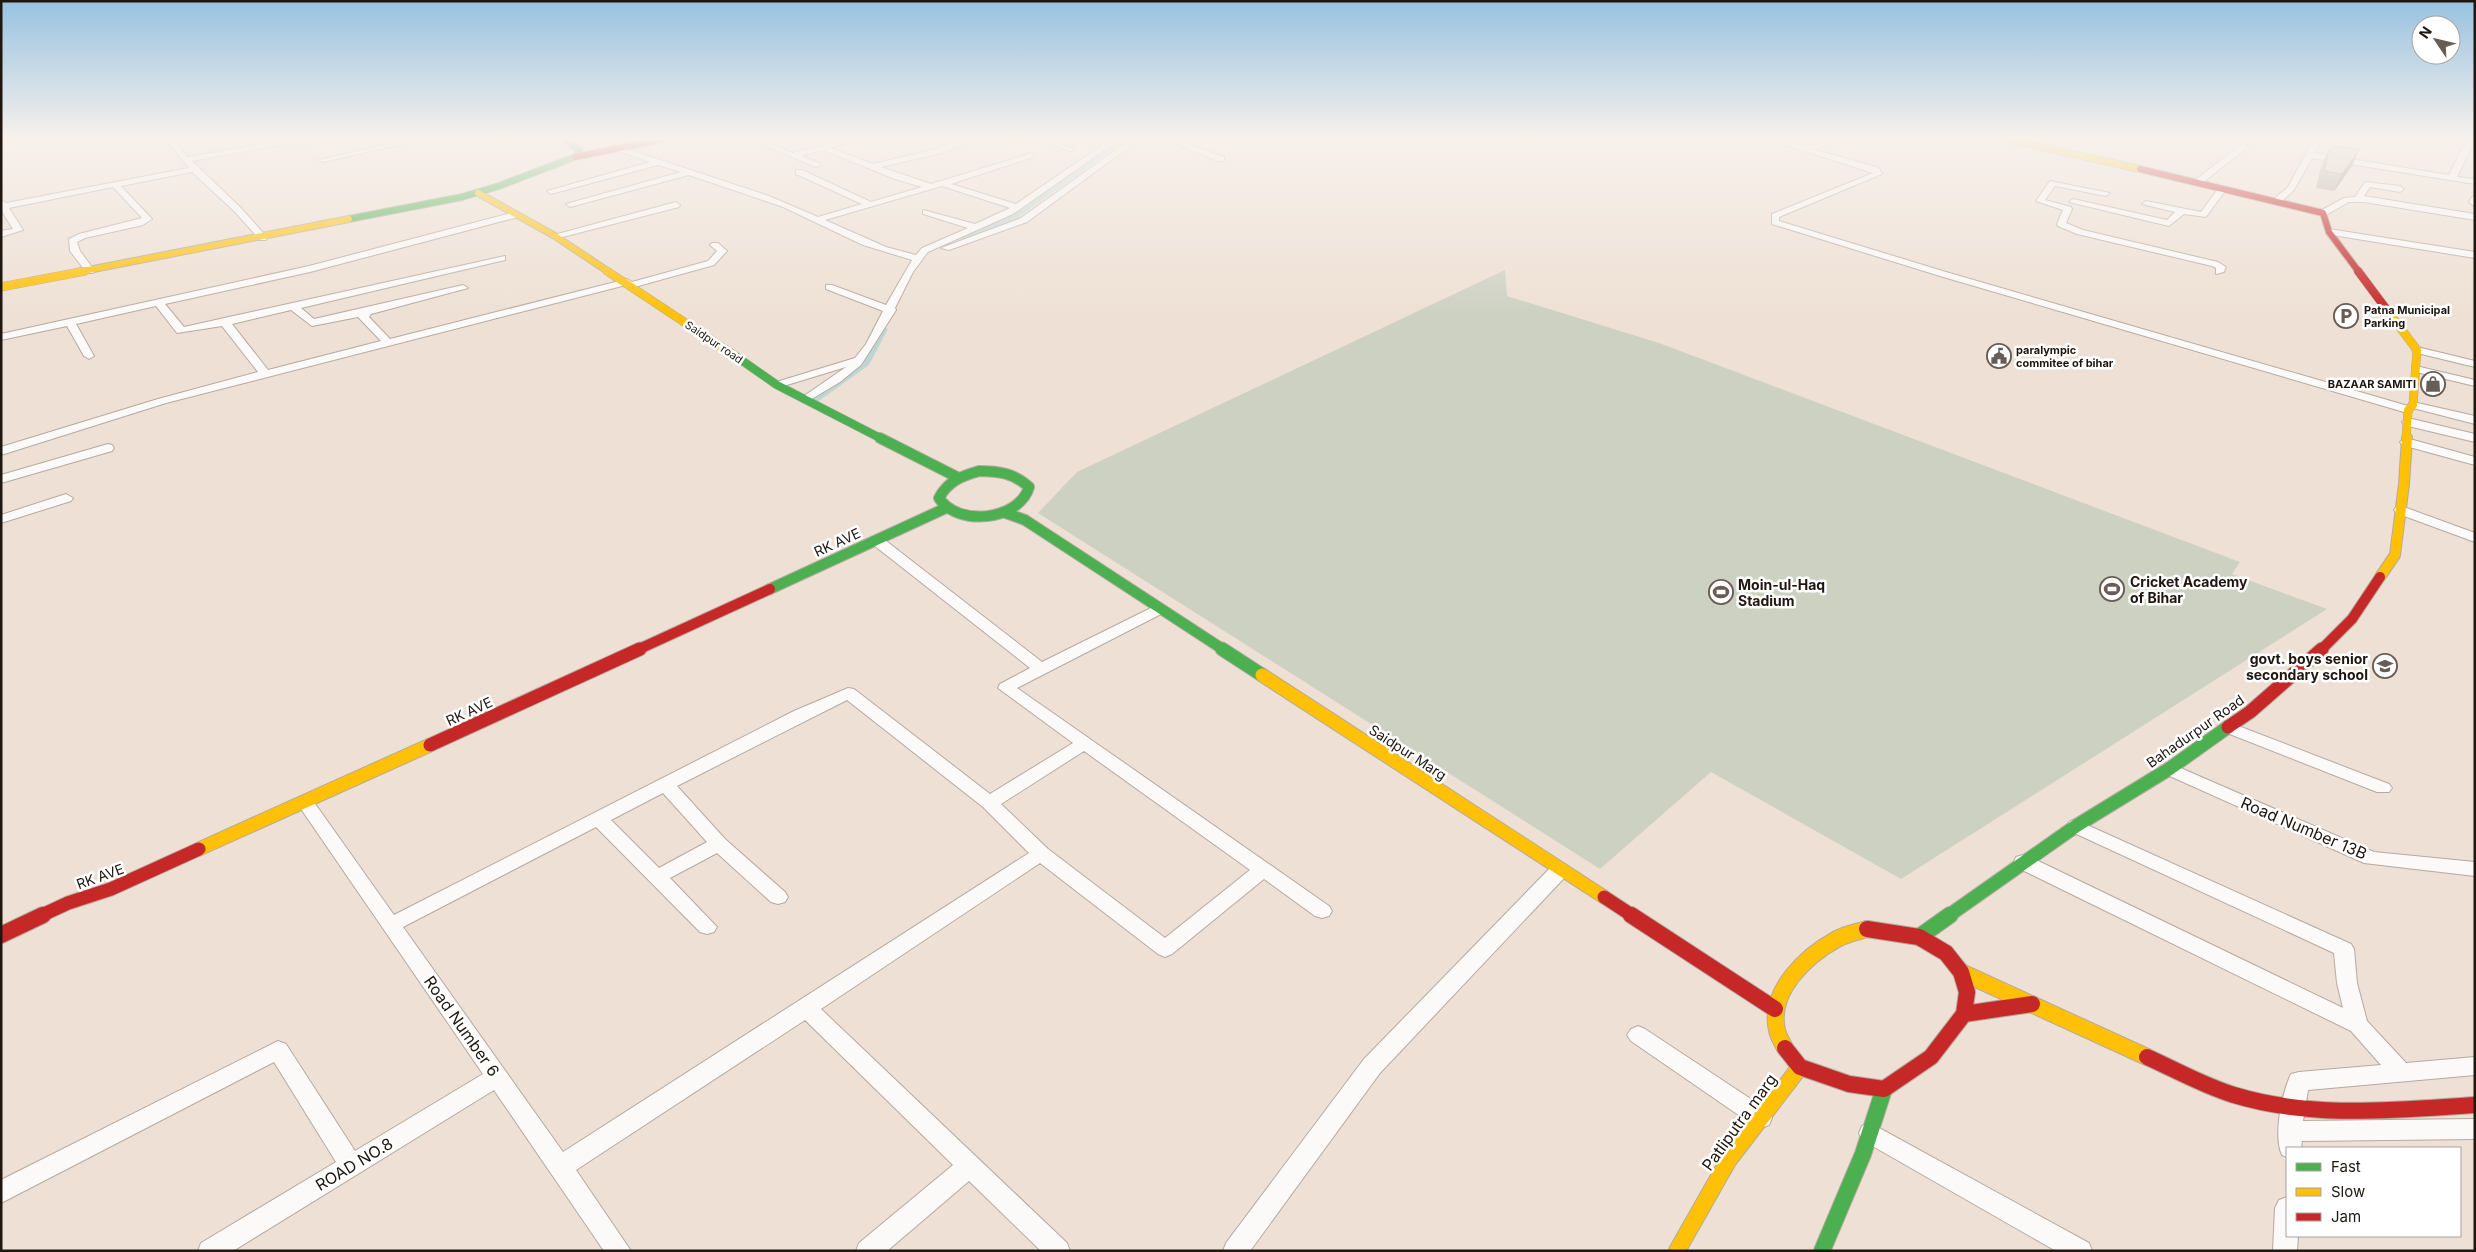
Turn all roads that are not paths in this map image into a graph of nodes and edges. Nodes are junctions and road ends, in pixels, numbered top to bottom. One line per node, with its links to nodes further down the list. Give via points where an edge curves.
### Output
1 (42, 197): 26 (street)
2 (127, 197): 47 (street, via 148,219 145,222 72,241 75,251)
3 (225, 197): 41 (street)
4 (457, 197): 41 (main road)
5 (485, 197): 33 (main road, Saidpur road)
6 (595, 197): 22 (street)
7 (763, 197): 35 (street)
8 (856, 197): 23 (street)
9 (894, 197): 23 (street)
10 (986, 197): 28 (street)
11 (1031, 197): 28 (street)
12 (1051, 197): 36 (street)
13 (1821, 197): 70 (street, via 1775,216 1775,222)
14 (2041, 197): 48 (street, via 2040,201 2068,210 2061,224 2080,232 2215,264 2221,267)
15 (2215, 197): 29 (street, via 2203,215)
16 (2262, 197): 20 (main road)
17 (2281, 197): 20 (street)
18 (2358, 199): 31 (street, via 2347,200); 32 (street)
19 (2475, 199): 25 (street)
20 (2277, 201): 31 (main road)
21 (2073, 202): 29 (street, via 2169,223)
22 (570, 204)
23 (871, 204): 35 (street)
24 (2146, 204): 29 (street)
25 (2475, 204)
26 (2, 205): 39 (street, via 18,230)
27 (676, 205): 40 (street)
28 (1017, 207): 34 (street)
29 (2182, 211)
30 (926, 212): 37 (street)
31 (2323, 213): 38 (main road)
32 (2472, 214)
33 (515, 215): 40 (main road, Saidpur road); 53 (street, via 310,269)
34 (999, 218): 36 (street); 37 (street)
35 (816, 220): 46 (street, via 900,255)
36 (1015, 222): 43 (street, via 952,247)
37 (975, 227): 43 (street)
38 (2329, 232): 44 (street); 61 (main road)
39 (1, 234)
40 (555, 236): 49 (main road, Saidpur road)
41 (263, 238): 47 (main road)
42 (714, 245): 49 (street, via 722,251 710,262)
43 (925, 250): 46 (street)
44 (2475, 256)
45 (502, 258): 54 (street)
46 (916, 258): 55 (street)
47 (90, 271): 50 (main road)
48 (2219, 272)
49 (629, 284): 60 (street); 68 (main road, Saidpur road)
50 (2, 285)
51 (828, 287): 55 (street)
52 (463, 288): 56 (street)
53 (159, 303): 57 (street); 58 (street, via 182,331)
54 (294, 306): 56 (street, via 312,324); 58 (street)
55 (891, 310): 63 (street)
56 (367, 312): 60 (street, via 364,316)
57 (70, 322): 59 (street); 62 (street)
58 (225, 322): 66 (street)
59 (1, 337)
60 (388, 343): 66 (street)
61 (2417, 350): 64 (street); 65 (main road, Bahadurpur Road)
62 (89, 356)
63 (862, 358): 68 (street); 69 (street)
64 (2475, 364)
65 (2416, 368): 67 (street); 70 (main road, Bahadurpur Road)
66 (265, 374): 75 (street, via 162,401)
67 (2475, 383)
68 (777, 385): 69 (main road, Saidpur road)
69 (805, 400): 77 (main road, Saidpur road)
70 (2410, 412): 71 (street); 72 (street); 73 (main road, Bahadurpur Road)
71 (2475, 420)
72 (2475, 438)
73 (2406, 442): 76 (street); 82 (main road, Bahadurpur Road)
74 (108, 448): 78 (street)
75 (1, 451)
76 (2475, 461)
77 (957, 477): 80 (main road, via 986,471 1002,471 1020,477 1029,487); 81 (main road, via 944,487 940,498)
78 (1, 479)
79 (66, 498): 84 (street)
80 (1021, 502): 83 (main road); 85 (main road)
81 (946, 508): 83 (main road, via 975,516); 87 (main road, RK AVE)
82 (2401, 510): 86 (street); 90 (main road, Bahadurpur Road, via 2395,555 2352,619 2250,712)
83 (1003, 512): 85 (main road, Saidpur Marg)
84 (1, 519)
85 (1025, 520): 88 (main road, Saidpur Marg)
86 (2475, 538)
87 (876, 540): 89 (street); 95 (main road, RK AVE)
88 (1160, 609): 89 (street); 104 (main road, Saidpur Marg)
89 (1041, 669): 91 (street, via 1006,688)
90 (2228, 727): 92 (main road, Bahadurpur Road); 94 (street)
91 (1085, 743): 96 (street); 102 (street)
92 (2169, 769): 98 (main road, Bahadurpur Road); 103 (street, Road Number 13B, via 2371,858)
93 (665, 784): 96 (street, via 848,693); 97 (street); 99 (street)
94 (2383, 788)
95 (305, 802): 106 (main road, RK AVE); 110 (street, Road Number 6)
96 (989, 803): 100 (street)
97 (598, 818): 105 (street); 110 (street)
98 (2076, 826): 101 (main road, Bahadurpur Road); 119 (street, via 2344,949 2347,983)
99 (719, 844): 105 (street); 107 (street)
100 (1041, 854): 102 (street, via 1165,949); 116 (street)
101 (2023, 862): 113 (main road, Bahadurpur Road); 119 (street)
102 (1264, 869): 108 (street)
103 (2475, 869)
104 (1560, 870): 117 (main road, Saidpur Marg); 141 (street, via 1372,1066)
105 (657, 877): 111 (street)
106 (111, 889): 109 (main road); 112 (main road, RK AVE, via 68,903)
107 (778, 896)
108 (1322, 911)
109 (69, 916)
110 (391, 925): 124 (street, Road Number 6)
111 (707, 927)
112 (1, 935)
113 (1919, 937): 114 (main road, via 1946,953); 117 (main road, via 1867,930 1839,938 1811,957 1784,984)
114 (1962, 972): 115 (main road); 118 (main road, via 1967,992)
115 (2032, 1004): 118 (main road); 129 (main road, via 2232,1095 2260,1104)
116 (806, 1008): 132 (street); 133 (street)
117 (1775, 1009): 121 (main road, via 1784,1045)
118 (1964, 1014): 125 (main road, via 1931,1057)
119 (2358, 1025): 123 (street)
120 (1638, 1035): 127 (street)
121 (1800, 1066): 125 (main road, via 1849,1084); 127 (main road, Patliputra marg)
122 (2475, 1066): 123 (street)
123 (2400, 1071): 129 (street, via 2299,1081)
124 (498, 1077): 131 (street, ROAD NO.8); 133 (street, Road Number 6)
125 (1884, 1089): 130 (main road)
126 (2475, 1105): 129 (main road, via 2315,1112)
127 (1761, 1118): 142 (main road, Patliputra marg, via 1728,1161)
128 (2475, 1129): 129 (street)
129 (2291, 1130)
130 (1870, 1133): 136 (main road); 143 (street)
131 (351, 1165): 134 (street, via 278,1050); 137 (street, ROAD NO.8)
132 (970, 1166): 139 (street); 140 (street)
133 (560, 1167): 138 (street, Road Number 6)
134 (1, 1192)
135 (2286, 1230): 144 (street)
136 (1827, 1249)
137 (210, 1251)
138 (619, 1251)
139 (868, 1251)
140 (1058, 1251)
141 (1235, 1251)
142 (1677, 1251)
143 (2080, 1251)
144 (2285, 1251)

